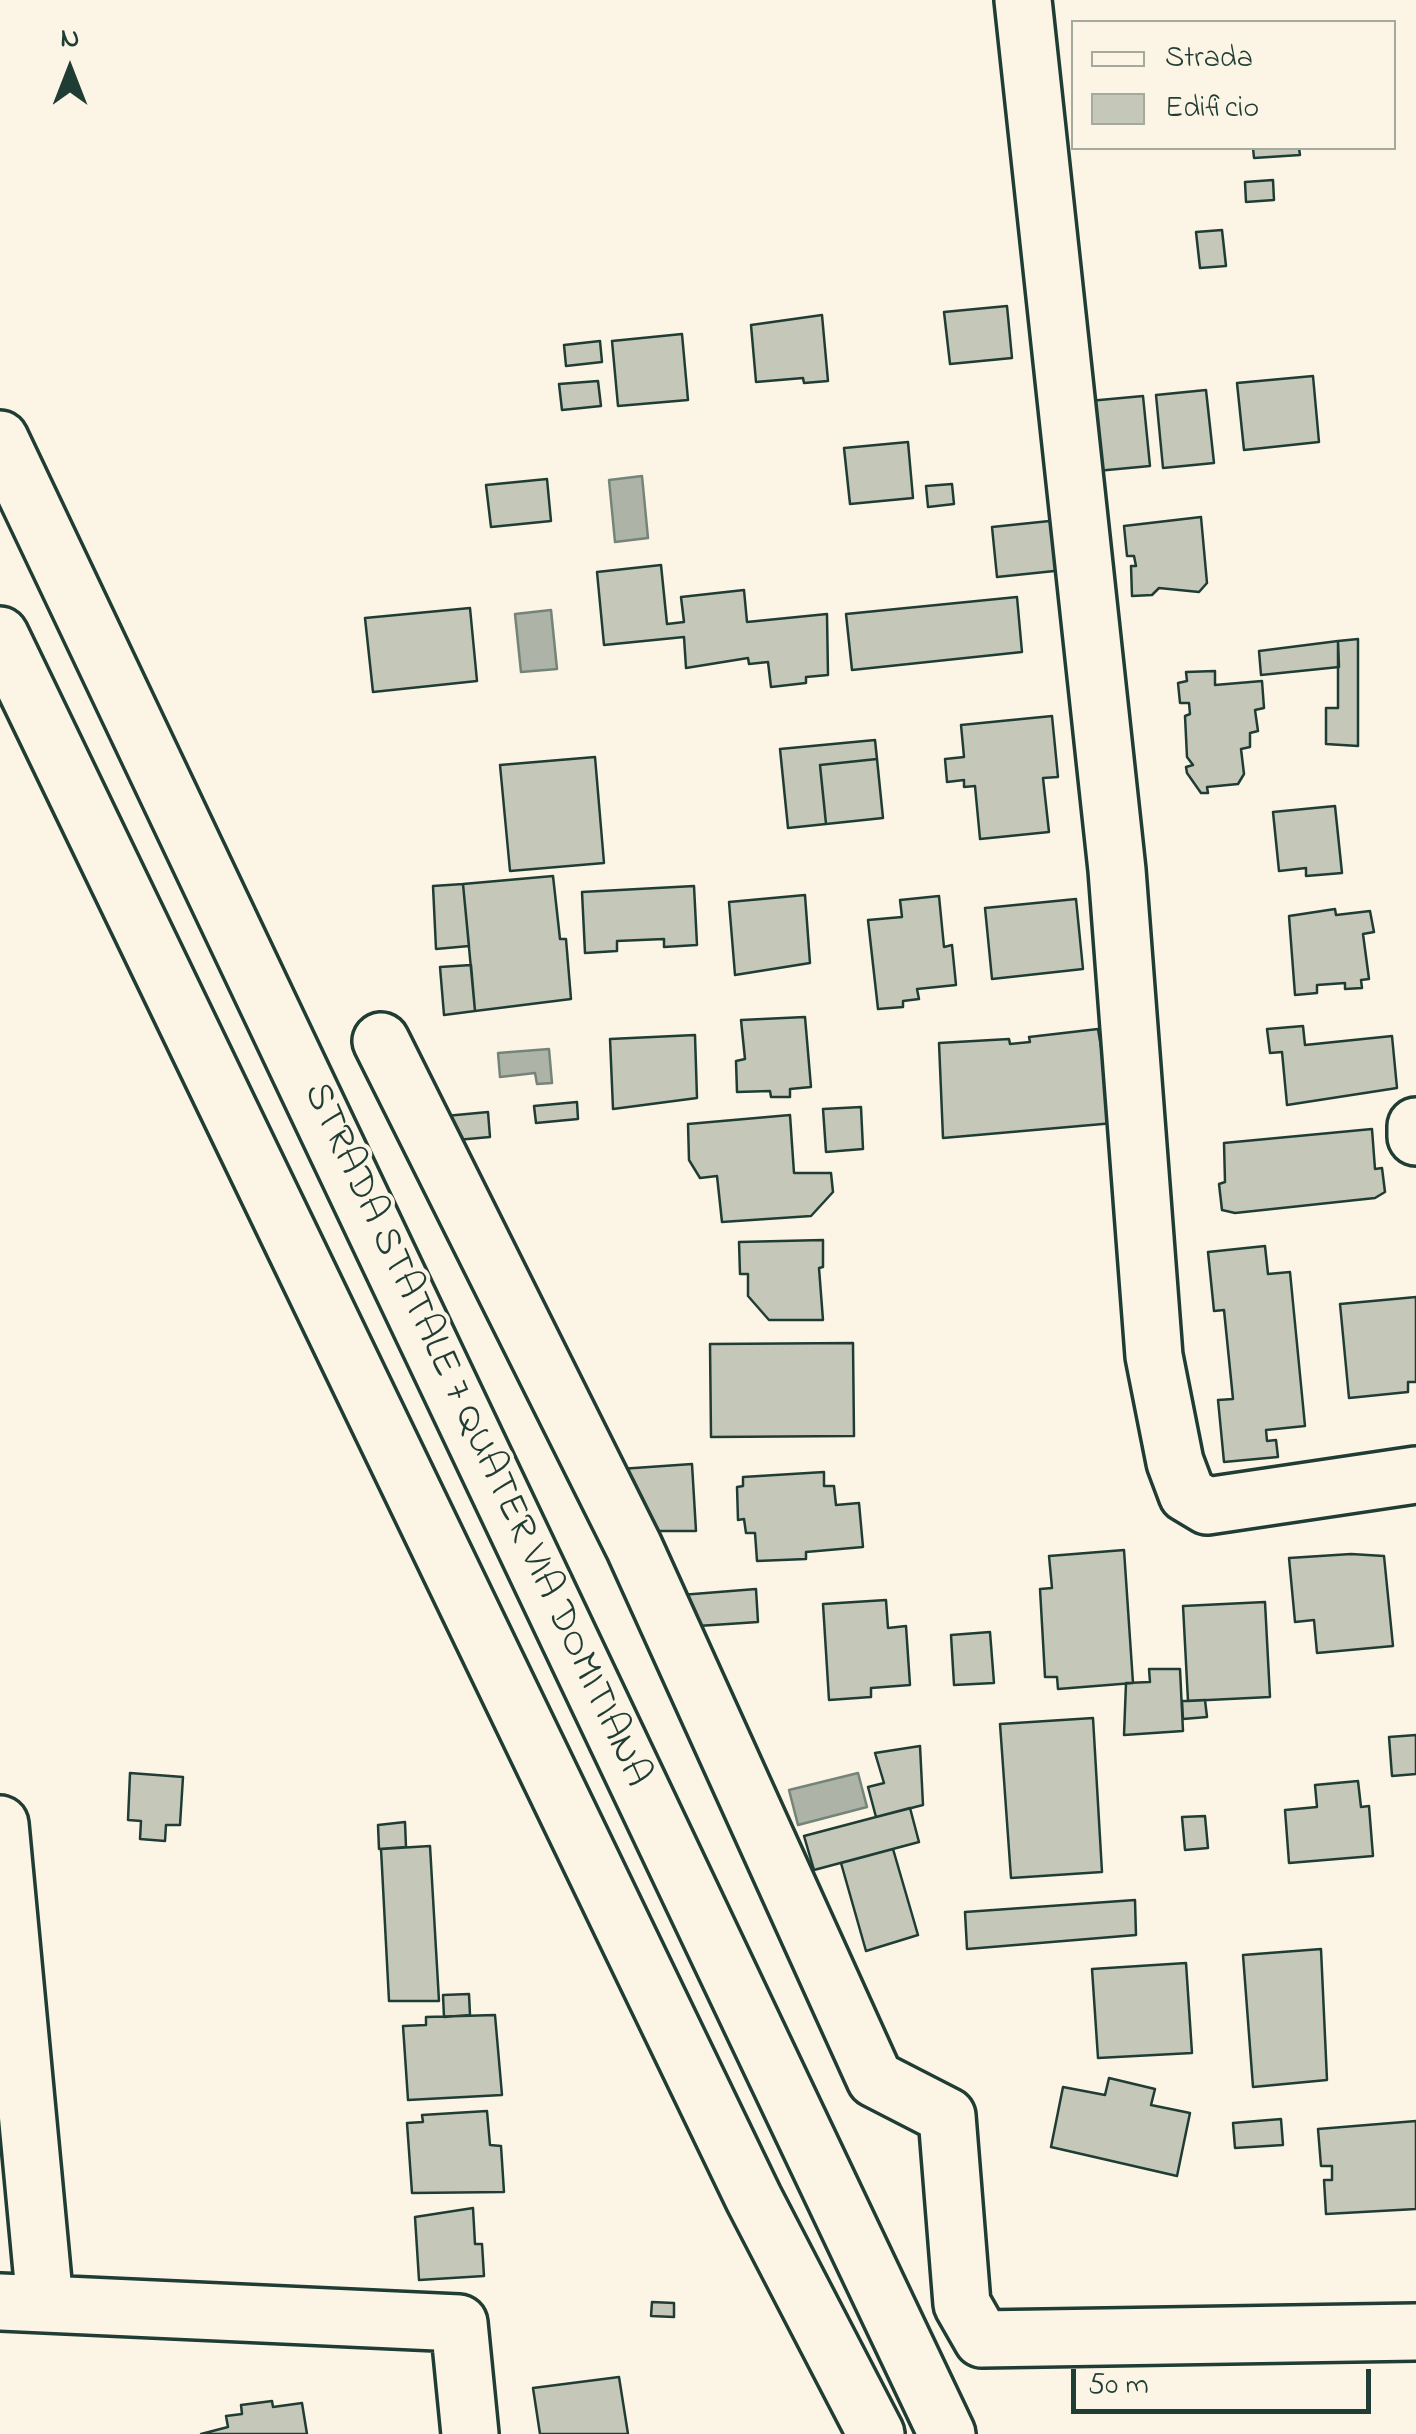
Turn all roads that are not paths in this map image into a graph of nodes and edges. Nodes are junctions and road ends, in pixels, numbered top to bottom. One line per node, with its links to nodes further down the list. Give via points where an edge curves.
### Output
1 (1023, 0): 7 (main road, via 1118,870 1154,1356 1175,1462 1187,1494 1207,1506)
2 (0, 439): 13 (main road, STRADA STATALE 7 QUATER VIA DOMITIANA)
3 (0, 635): 12 (main road, STRADA STATALE 7 QUATER VIA DOMITIANA, via 746,2181)
4 (381, 1040): 10 (main road, via 642,1564 875,2079 946,2116 962,2304 982,2339)
5 (1416, 1126): 6 (main road)
6 (1416, 1137)
7 (1416, 1475)
8 (0, 1824): 9 (main road)
9 (22, 2303): 11 (main road, via 459,2323)
10 (1416, 2332)
11 (470, 2434)
12 (876, 2434)
13 (947, 2434)

